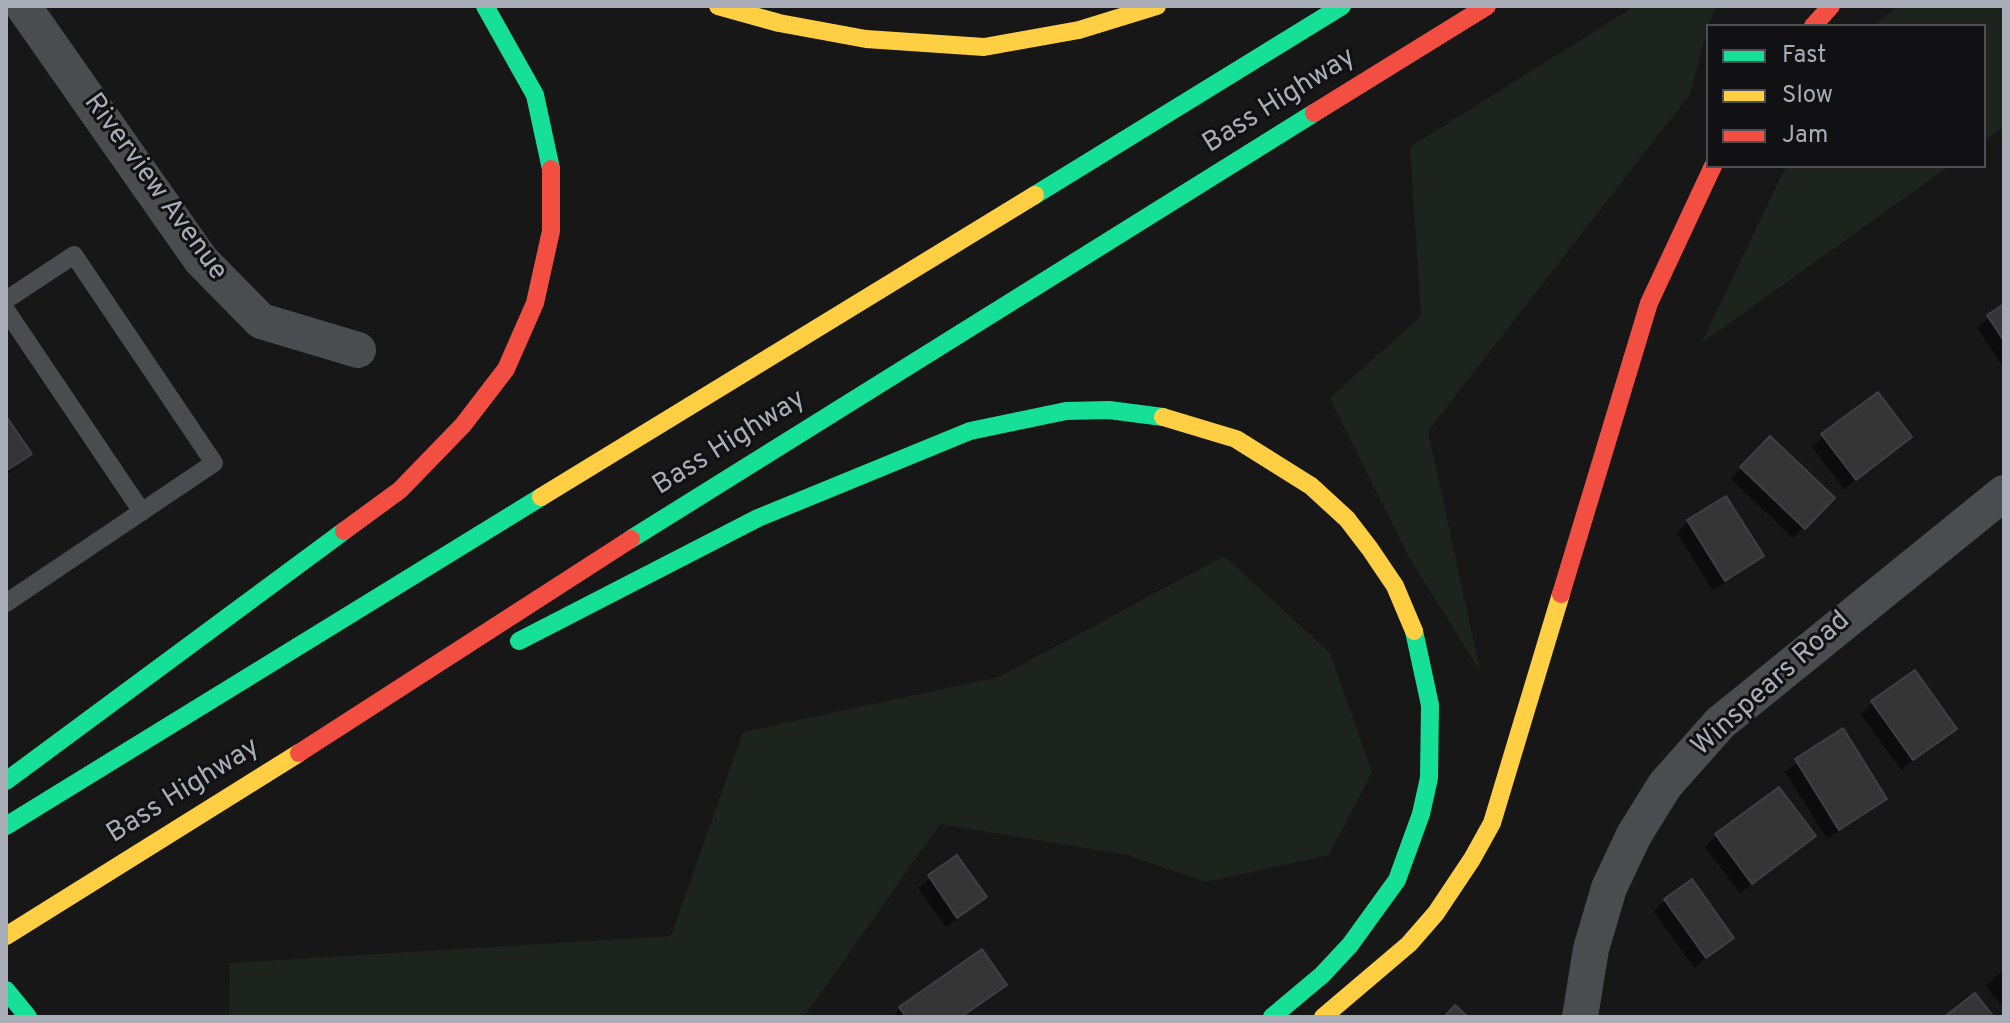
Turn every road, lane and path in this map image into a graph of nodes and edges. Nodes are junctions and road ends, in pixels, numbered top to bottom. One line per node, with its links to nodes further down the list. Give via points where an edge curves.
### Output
1 (23, 6): 12 (street, Riverview Avenue, via 201,260 261,321)
2 (485, 6): 19 (highway, via 535,95 551,168 551,231 535,303 506,369 463,425 400,490)
3 (718, 6): 4 (highway, via 866,39 984,47 1079,30)
4 (1157, 6)
5 (1342, 6): 20 (highway, Bass Highway)
6 (1487, 6): 18 (highway, Bass Highway, via 713,486)
7 (1831, 6): 8 (highway)
8 (1815, 24)
9 (1712, 168): 25 (highway, via 1649,303 1492,823 1427,924)
10 (6, 300): 14 (lane, via 74,255 214,463)
11 (6, 310): 14 (lane)
12 (358, 350)
13 (2004, 493): 26 (street, Winspears Road, via 1720,723 1665,785 1609,888 1591,949)
14 (142, 512): 15 (lane)
15 (6, 603)
16 (503, 649): 24 (highway, via 758,518 970,431 1066,411 1109,410 1152,414 1236,439 1311,486 1370,549 1395,586 1415,634 1431,717 1426,790 1397,880 1350,945)
17 (460, 671): 18 (highway)
18 (290, 759): 21 (highway, Bass Highway)
19 (6, 781)
20 (6, 826)
21 (6, 936)
22 (6, 990): 23 (highway)
23 (28, 1017)
24 (1272, 1017)
25 (1323, 1017)
26 (1580, 1017)

